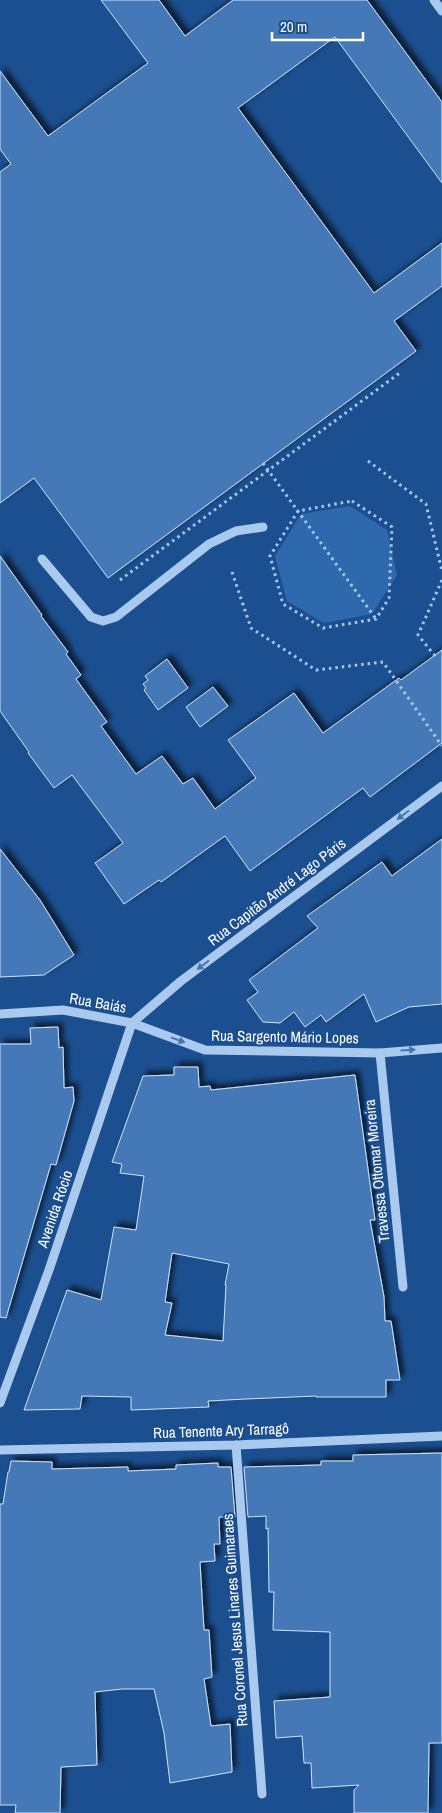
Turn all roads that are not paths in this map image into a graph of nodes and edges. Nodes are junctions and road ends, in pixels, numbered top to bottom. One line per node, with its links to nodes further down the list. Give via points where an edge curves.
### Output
1 (434, 0): 2 (street)
2 (442, 11)
3 (263, 527): 4 (street, via 236,531 209,544 116,617 103,621 91,617)
4 (42, 560)
5 (442, 786): 7 (street, Rua Capitão André Lago Páris, one-way to 7, via 181,981)
6 (0, 1014): 7 (street, Rua Baiás, via 63,1010)
7 (132, 1023): 9 (street, Rua Sargento Mário Lopes, one-way to 9, via 205,1050); 11 (street, Avenida Rócio, via 49,1270)
8 (442, 1048): 9 (street, Rua Sargento Mário Lopes, one-way to 8)
9 (380, 1053): 10 (street, Travessa Ottomar Moreira)
10 (403, 1287)
11 (0, 1403)
12 (442, 1436): 13 (street, Rua Tenente Ary Tarragô)
13 (236, 1445): 14 (street, Rua Tenente Ary Tarragô); 15 (street, Rua Coronel Jesus Linares Guimaraes)
14 (0, 1450)
15 (262, 1794)

